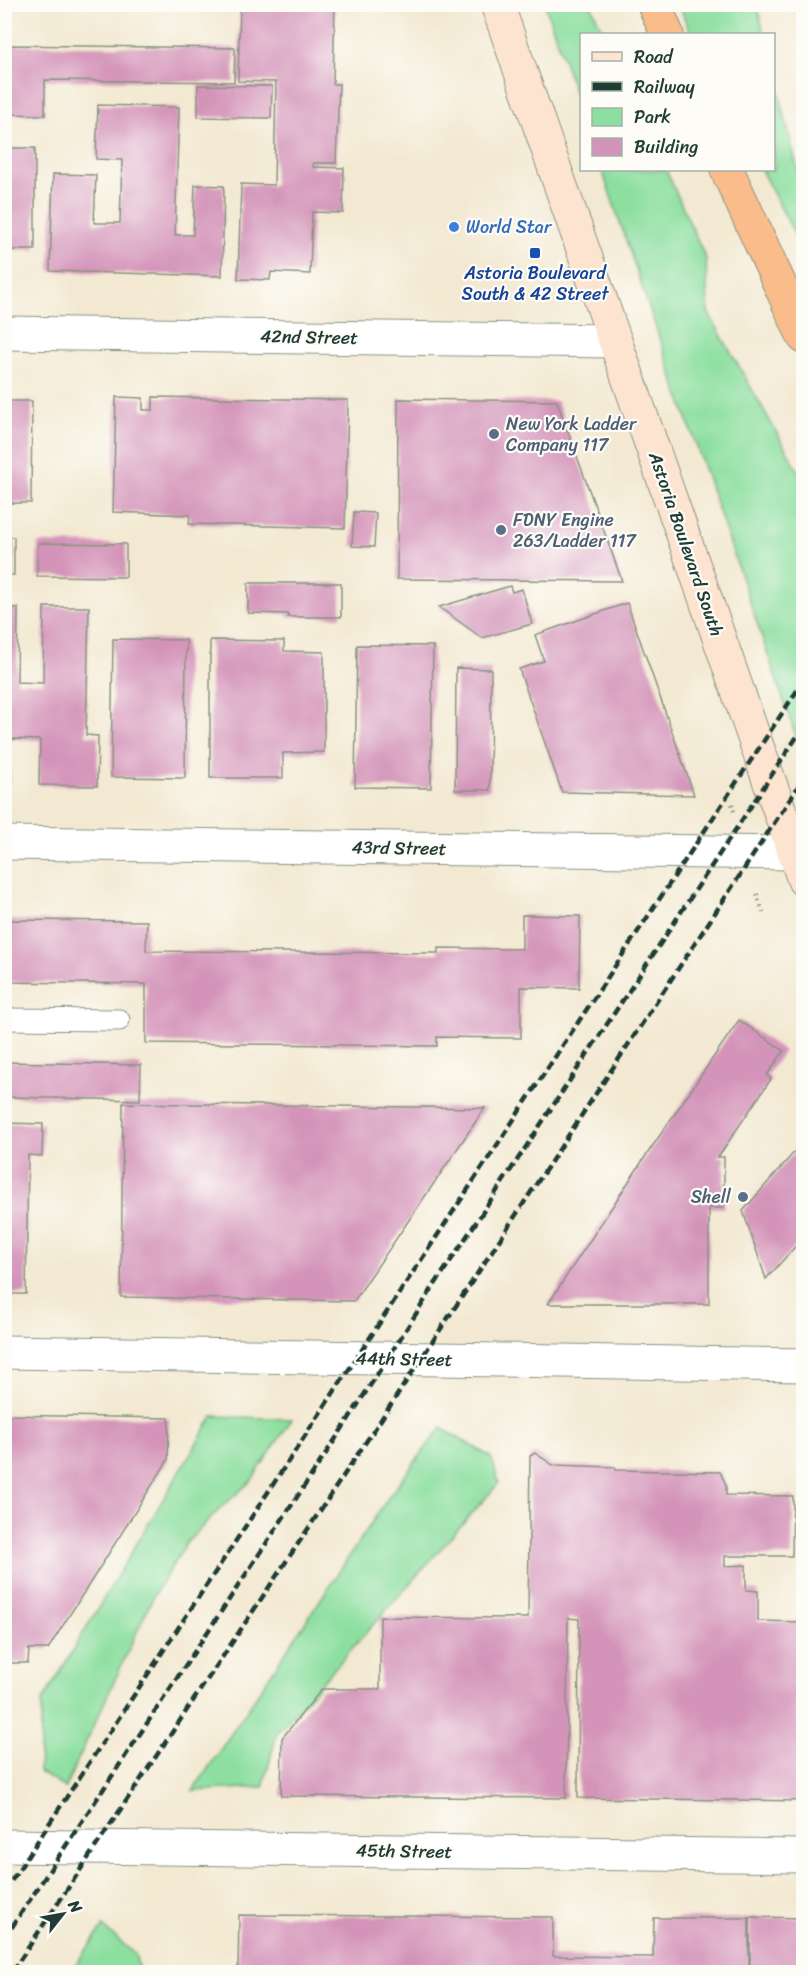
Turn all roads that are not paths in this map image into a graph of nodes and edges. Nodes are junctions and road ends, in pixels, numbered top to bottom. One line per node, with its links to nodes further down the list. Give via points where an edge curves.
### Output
1 (498, 4): 7 (main road, Astoria Boulevard South)
2 (654, 4): 3 (highway)
3 (667, 33)
4 (727, 171): 6 (highway)
5 (4, 333): 7 (street, 42nd Street)
6 (804, 337)
7 (614, 341): 9 (main road, Astoria Boulevard South)
8 (4, 843): 9 (street, 43rd Street)
9 (799, 867)
10 (4, 1019): 11 (lane)
11 (119, 1020)
12 (4, 1352): 13 (street, 44th Street)
13 (804, 1365)
14 (4, 1846): 15 (street, 45th Street)
15 (804, 1856)

